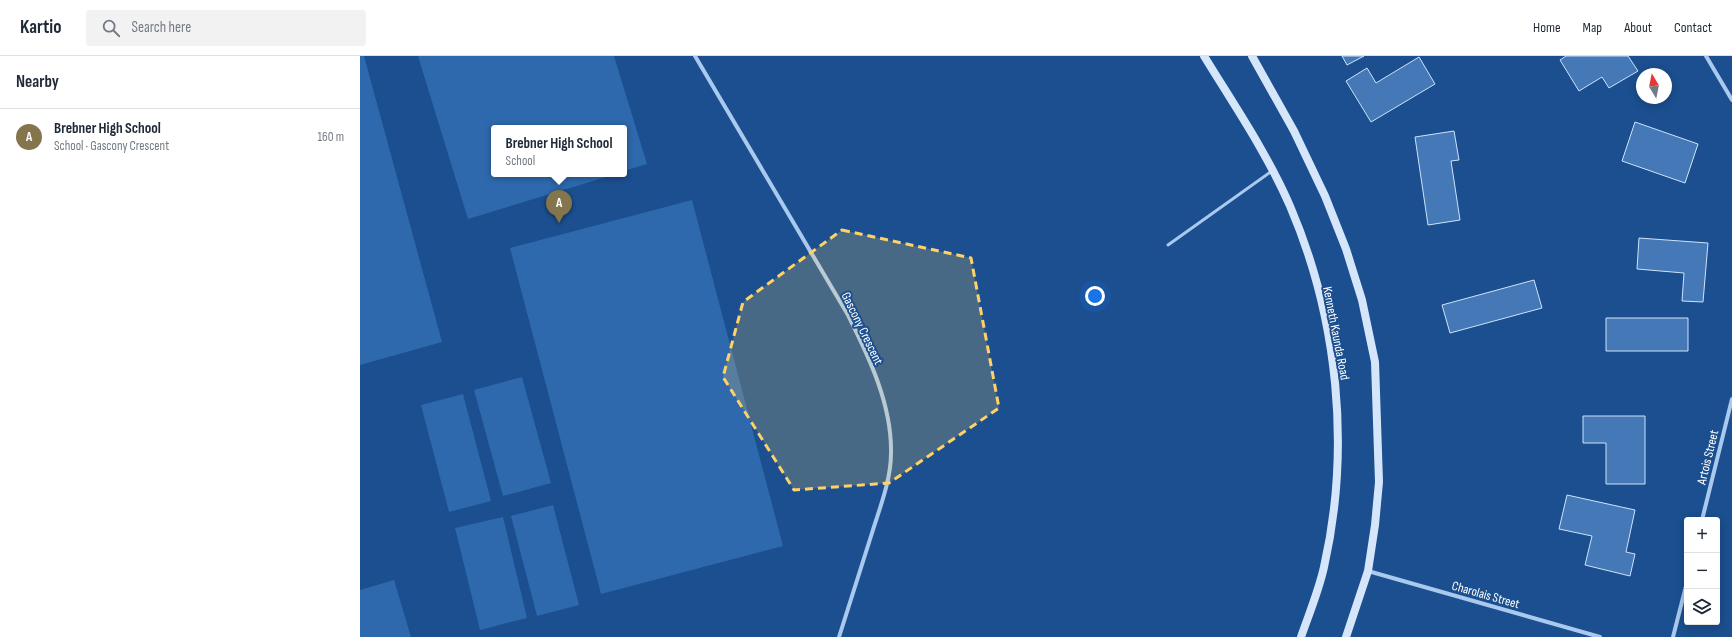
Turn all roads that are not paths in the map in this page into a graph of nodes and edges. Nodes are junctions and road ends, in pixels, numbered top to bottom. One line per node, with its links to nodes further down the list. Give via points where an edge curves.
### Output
1 (695, 56): 12 (street, Gascony Crescent, via 848,315 868,356 889,424 891,453 888,483)
2 (1204, 56): 6 (main road, Kenneth Kaunda Road)
3 (1252, 56): 10 (main road, via 1294,131 1325,196 1346,249 1362,300 1375,362 1379,482)
4 (1706, 56): 5 (street)
5 (1732, 100)
6 (1272, 171): 7 (lane); 13 (main road, Kenneth Kaunda Road, via 1290,206 1311,264 1325,318 1335,380 1338,428 1336,494 1331,531 1324,568)
7 (1168, 244)
8 (1732, 399): 9 (street, Artois Street)
9 (1703, 517)
10 (1368, 571): 14 (main road); 15 (street, Charolais Street)
11 (1685, 589): 16 (street)
12 (839, 637)
13 (1301, 637)
14 (1346, 637)
15 (1600, 637)
16 (1673, 637)

